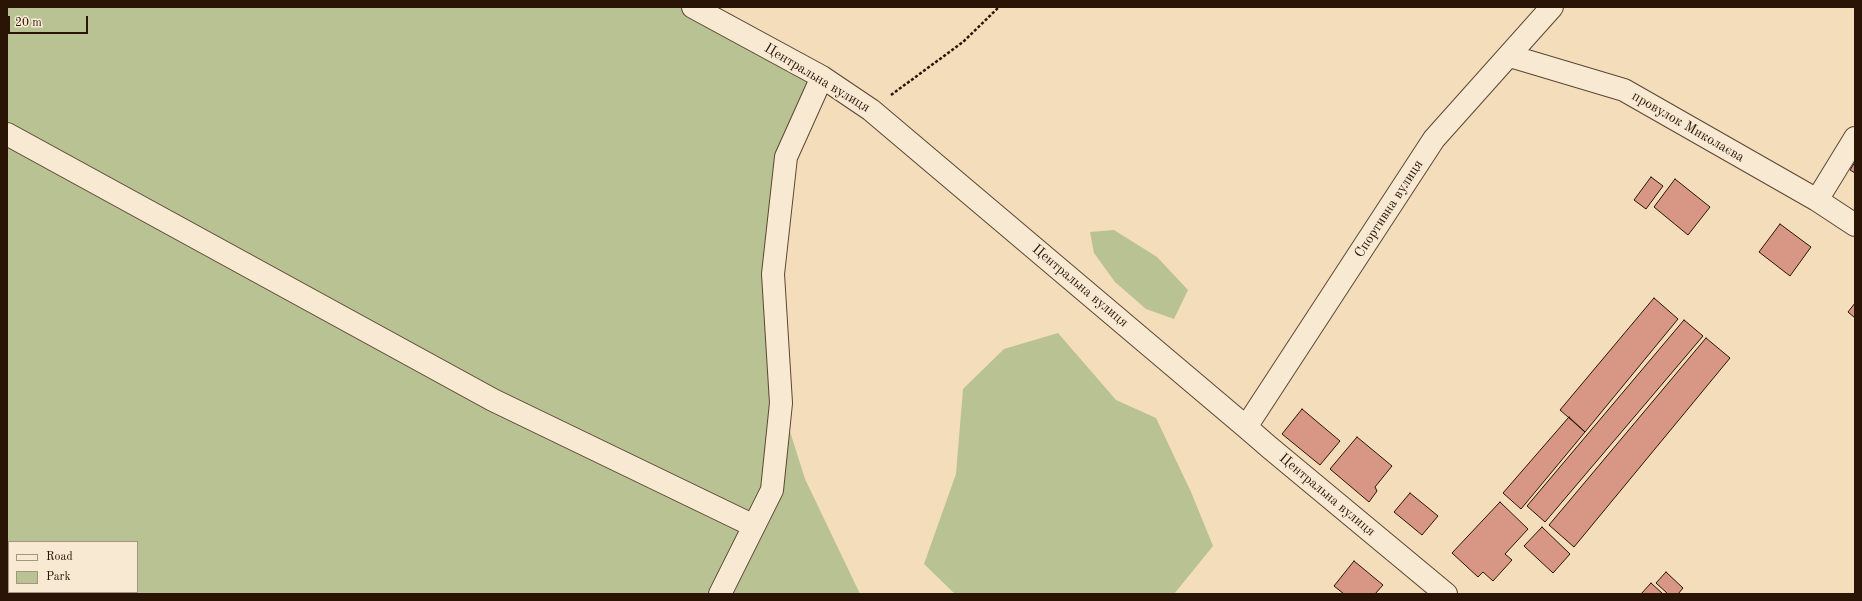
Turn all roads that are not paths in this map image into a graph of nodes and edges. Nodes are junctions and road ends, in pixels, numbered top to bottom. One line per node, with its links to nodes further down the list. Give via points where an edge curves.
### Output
1 (693, 7): 4 (street, Центральна вулиця)
2 (1552, 7): 3 (street, Спортивна вулиця)
3 (1510, 56): 7 (street, провулок Миколаєва, via 1624,90); 9 (street, Спортивна вулиця, via 1434,139)
4 (822, 77): 9 (street, Центральна вулиця, via 871,110); 10 (street, via 786,157 773,274 781,403 772,490)
5 (7, 134): 10 (street, via 493,400)
6 (1855, 138): 7 (street)
7 (1817, 200): 8 (street, провулок Миколаєва)
8 (1855, 225)
9 (1246, 426): 12 (street, Центральна вулиця)
10 (754, 526): 11 (street)
11 (720, 594)
12 (1446, 594)

